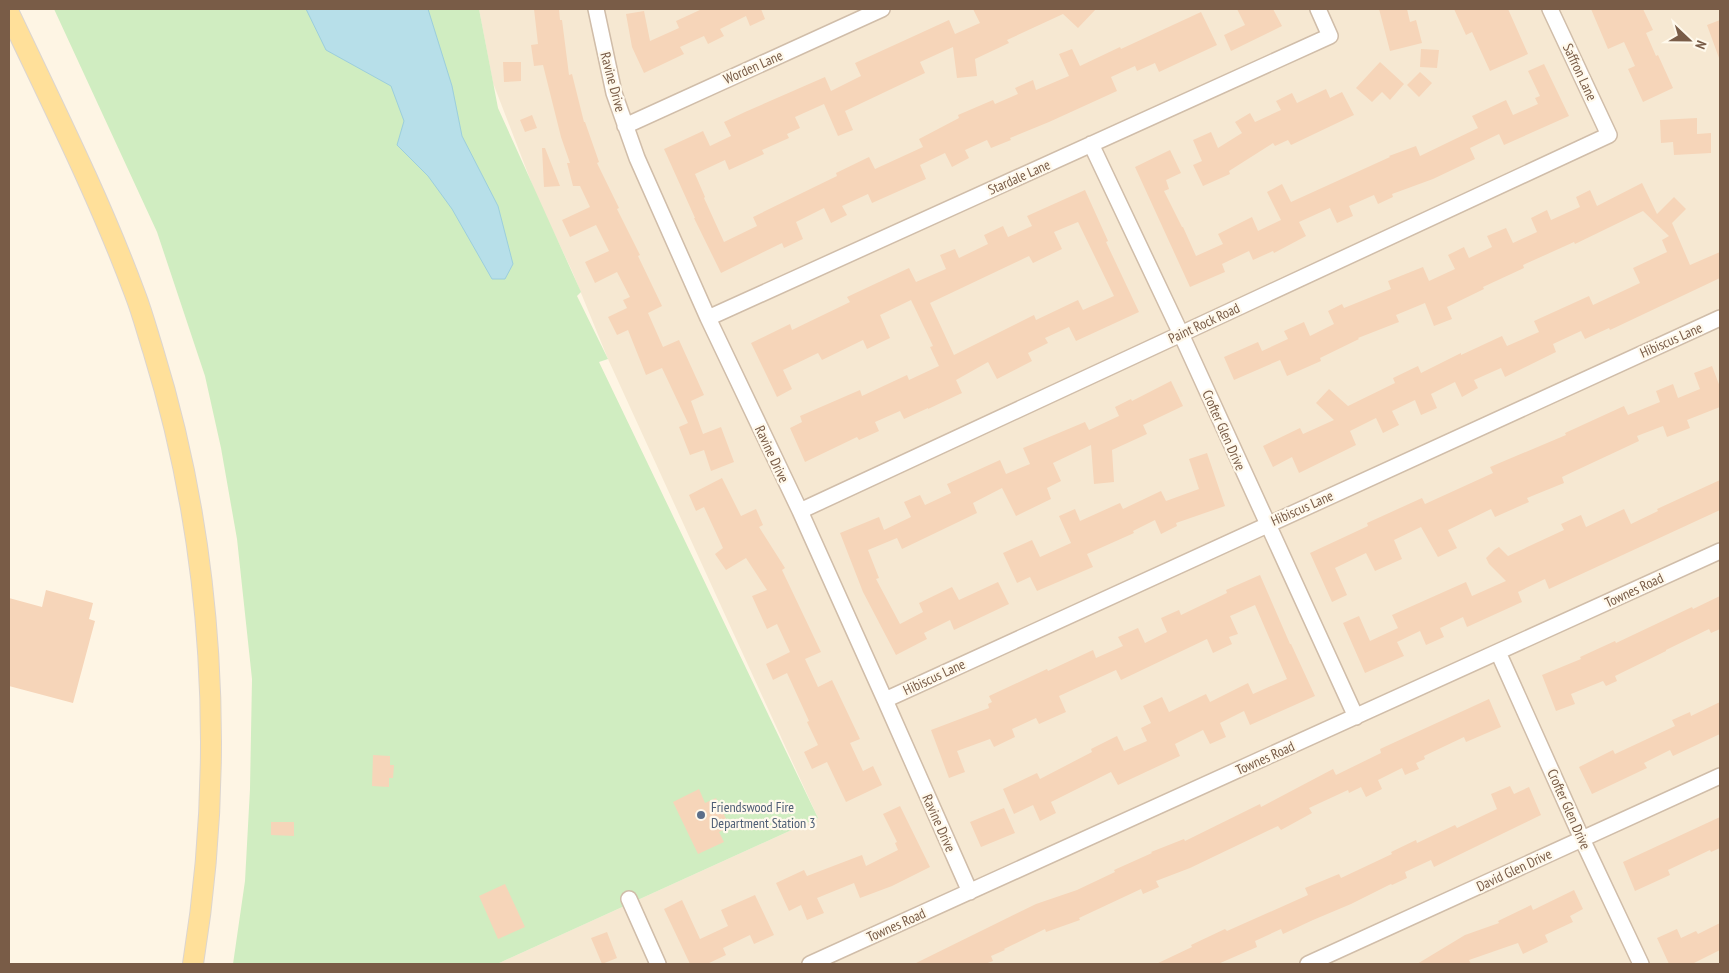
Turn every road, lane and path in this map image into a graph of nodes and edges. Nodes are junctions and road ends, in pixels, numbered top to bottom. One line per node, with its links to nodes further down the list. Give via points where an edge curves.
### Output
1 (596, 9): 6 (street, Ravine Drive, via 614,94)
2 (882, 9): 6 (street, Worden Lane)
3 (1318, 9): 8 (street, Stardale Lane, via 1330,36)
4 (1550, 9): 7 (street, Saffron Lane)
5 (9, 13): 22 (main road, via 100,207 136,296 163,385 191,512 208,648 211,767 208,836)
6 (625, 126): 9 (street, Ravine Drive)
7 (1609, 135): 11 (street, Paint Rock Road)
8 (1091, 144): 9 (street, Stardale Lane); 11 (street, Crofter Glen Drive)
9 (708, 318): 12 (street, Ravine Drive)
10 (1720, 318): 13 (street, Hibiscus Lane)
11 (1181, 334): 12 (street, Paint Rock Road); 13 (street, Crofter Glen Drive)
12 (800, 511): 16 (street, Ravine Drive)
13 (1267, 524): 16 (street, Hibiscus Lane); 17 (street, Crofter Glen Drive)
14 (1720, 551): 15 (street, Townes Road)
15 (1498, 652): 17 (street, Townes Road); 19 (street, Crofter Glen Drive)
16 (886, 700): 20 (street, Ravine Drive)
17 (1356, 717): 20 (street, Townes Road)
18 (1720, 776): 19 (street, David Glen Drive)
19 (1582, 839): 25 (street, David Glen Drive); 26 (street, Crofter Glen Drive)
20 (970, 892): 24 (street, Townes Road)
21 (629, 899): 23 (street)
22 (193, 964)
23 (658, 964)
24 (810, 964)
25 (1308, 964)
26 (1641, 964)

